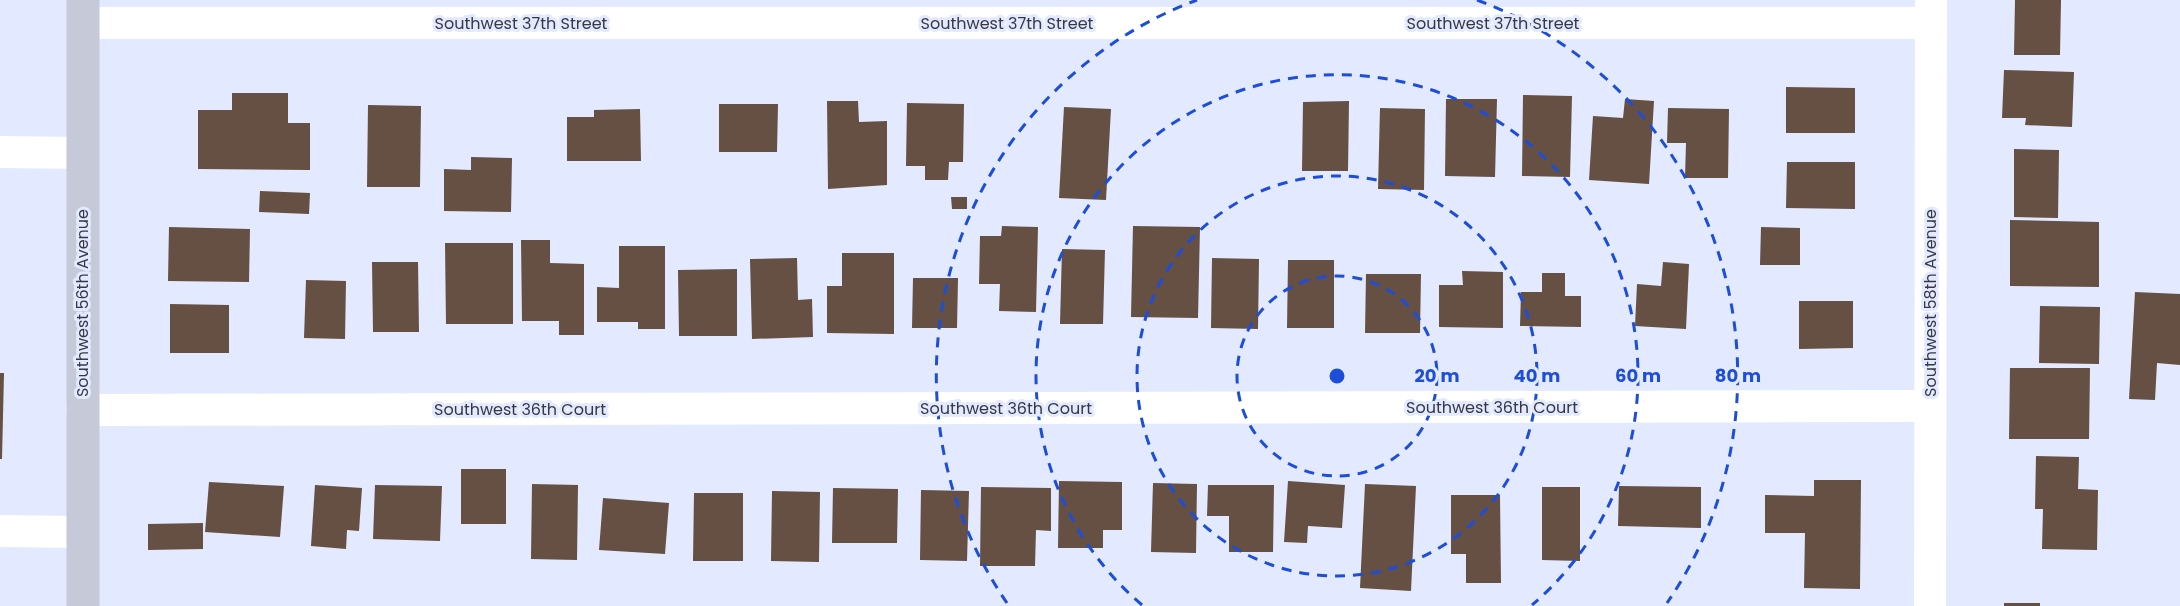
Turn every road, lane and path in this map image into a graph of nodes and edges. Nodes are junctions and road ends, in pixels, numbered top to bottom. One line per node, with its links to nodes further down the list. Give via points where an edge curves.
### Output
1 (1931, 11): 2 (street, Southwest 37th Street); 5 (street, Southwest 58th Avenue)
2 (82, 12): 4 (street, Southwest 56th Avenue)
3 (0, 152): 4 (street)
4 (82, 153): 6 (street, Southwest 56th Avenue)
5 (1930, 406): 6 (street, Southwest 36th Court); 10 (street, Southwest 58th Avenue)
6 (82, 410): 8 (street, Southwest 56th Avenue)
7 (0, 531): 8 (street)
8 (82, 532): 9 (street, Southwest 56th Avenue)
9 (83, 606)
10 (1930, 606)

